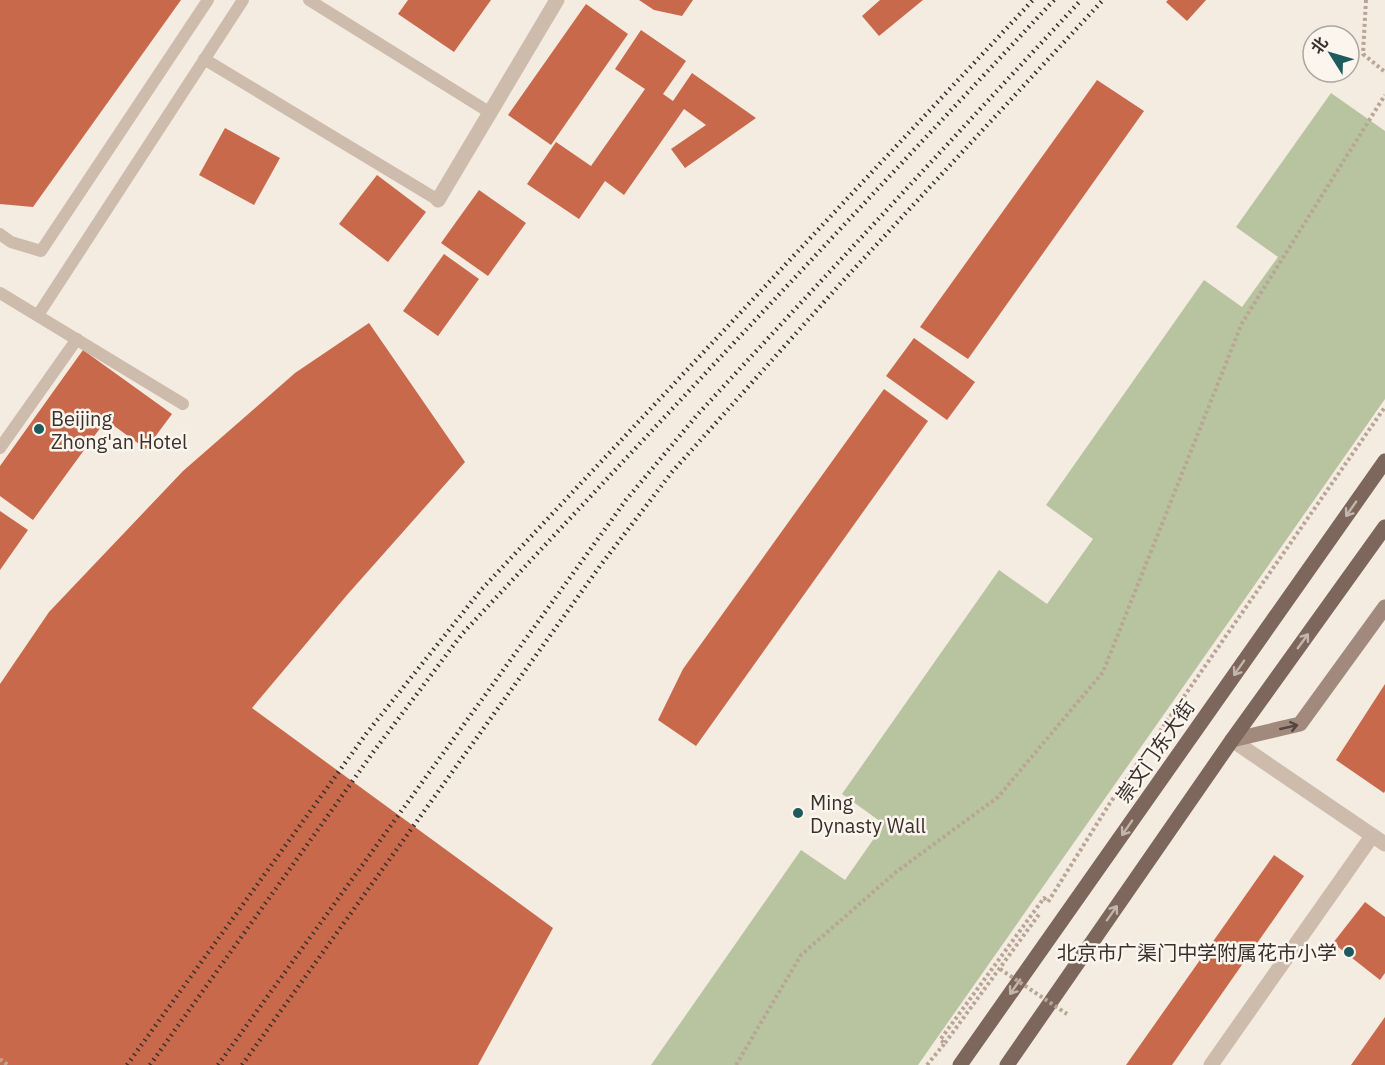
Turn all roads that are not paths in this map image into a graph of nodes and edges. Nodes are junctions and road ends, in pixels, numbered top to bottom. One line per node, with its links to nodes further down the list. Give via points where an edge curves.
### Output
1 (208, 0): 8 (lane, via 41,251 11,242)
2 (243, 0): 5 (lane)
3 (309, 0): 6 (lane)
4 (557, 0): 6 (street)
5 (204, 59): 7 (lane); 10 (lane)
6 (489, 112): 7 (street)
7 (438, 200)
8 (0, 234)
9 (0, 293): 10 (lane)
10 (38, 315): 11 (lane)
11 (77, 339): 12 (lane); 13 (lane)
12 (183, 404)
13 (0, 448)
14 (1385, 461): 19 (main road, 崇文门东大街, one-way to 19)
15 (1385, 527): 17 (main road, one-way to 15)
16 (1385, 607): 17 (street, one-way to 16, via 1300,724)
17 (1232, 740): 18 (street); 20 (main road, one-way to 17)
18 (1379, 840): 21 (street)
19 (960, 1065)
20 (1006, 1065)
21 (1211, 1065)

